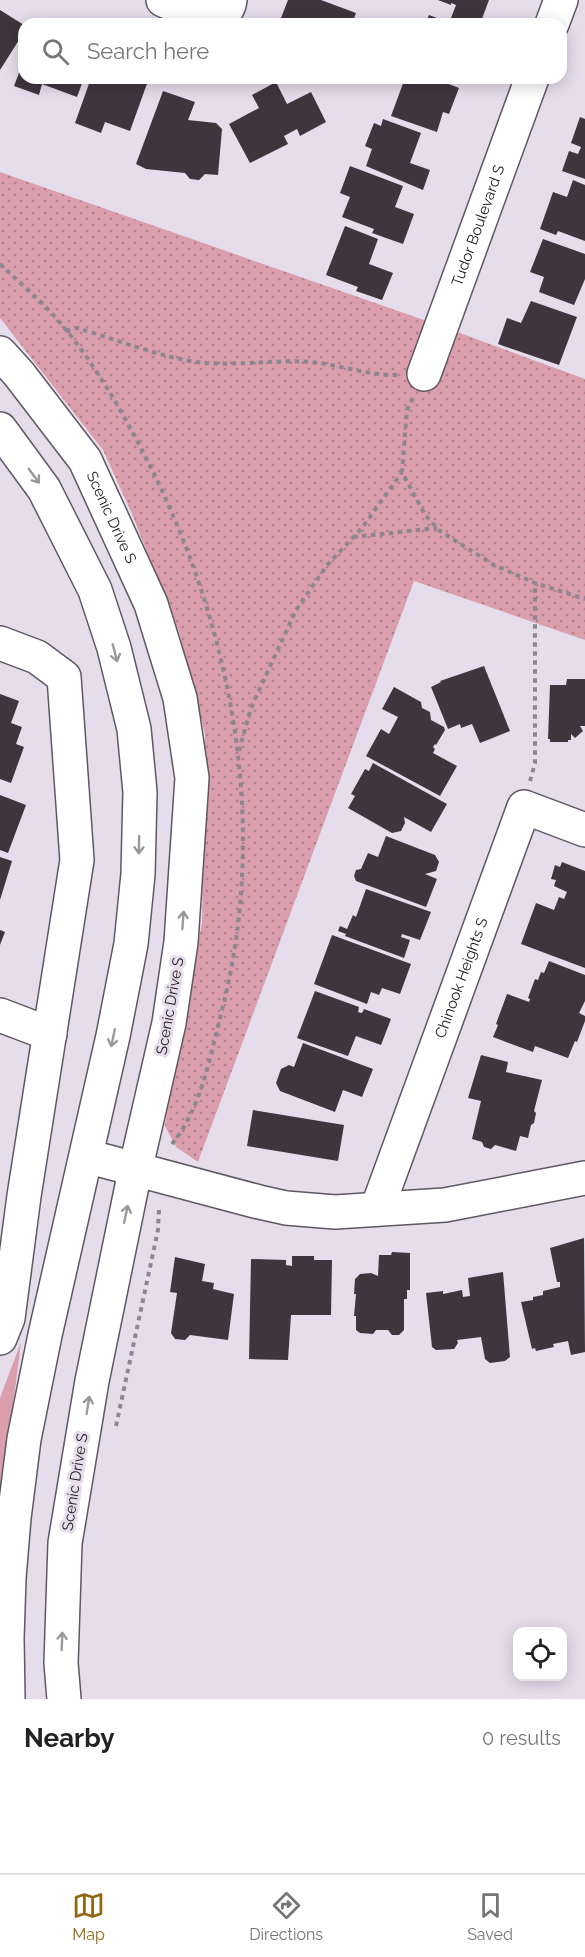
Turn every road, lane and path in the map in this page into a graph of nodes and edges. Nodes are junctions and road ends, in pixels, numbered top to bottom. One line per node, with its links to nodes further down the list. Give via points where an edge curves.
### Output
1 (164, 0): 2 (main road, via 215,16 229,8)
2 (230, 0)
3 (561, 0): 4 (main road)
4 (554, 18)
5 (530, 84): 8 (main road, Tudor Boulevard S)
6 (66, 331): 8 (path, via 76,328 198,362 312,362 386,375)
7 (0, 353): 22 (main road, Scenic Drive S, one-way to 7, via 170,1023 181,942 192,778 180,698 151,604 85,460)
8 (424, 374): 10 (path, via 407,410)
9 (0, 429): 21 (main road, one-way to 21, via 44,489 95,590 135,729 140,792 131,944)
10 (402, 472): 11 (path, via 425,515); 12 (path)
11 (437, 528): 12 (path); 13 (path, via 494,565)
12 (352, 537): 16 (path, via 296,610 251,708)
13 (536, 583): 14 (path); 17 (path, via 534,763)
14 (585, 599)
15 (0, 643): 20 (main road, via 37,657 64,676 77,860)
16 (239, 754)
17 (524, 807): 18 (main road); 25 (main road, Chinook Heights S)
18 (585, 830)
19 (0, 1015): 20 (main road)
20 (50, 1034): 24 (main road)
21 (86, 1156): 22 (main road); 27 (main road, via 24,1438 9,1578)
22 (135, 1171): 25 (main road, via 286,1208 335,1212); 28 (main road, Scenic Drive S, one-way to 22, via 61,1663 65,1543 92,1381)
23 (585, 1178): 25 (main road, via 445,1204)
24 (12, 1192): 26 (main road, via 8,1318)
25 (377, 1209)
26 (0, 1338)
27 (8, 1699)
28 (64, 1699)

